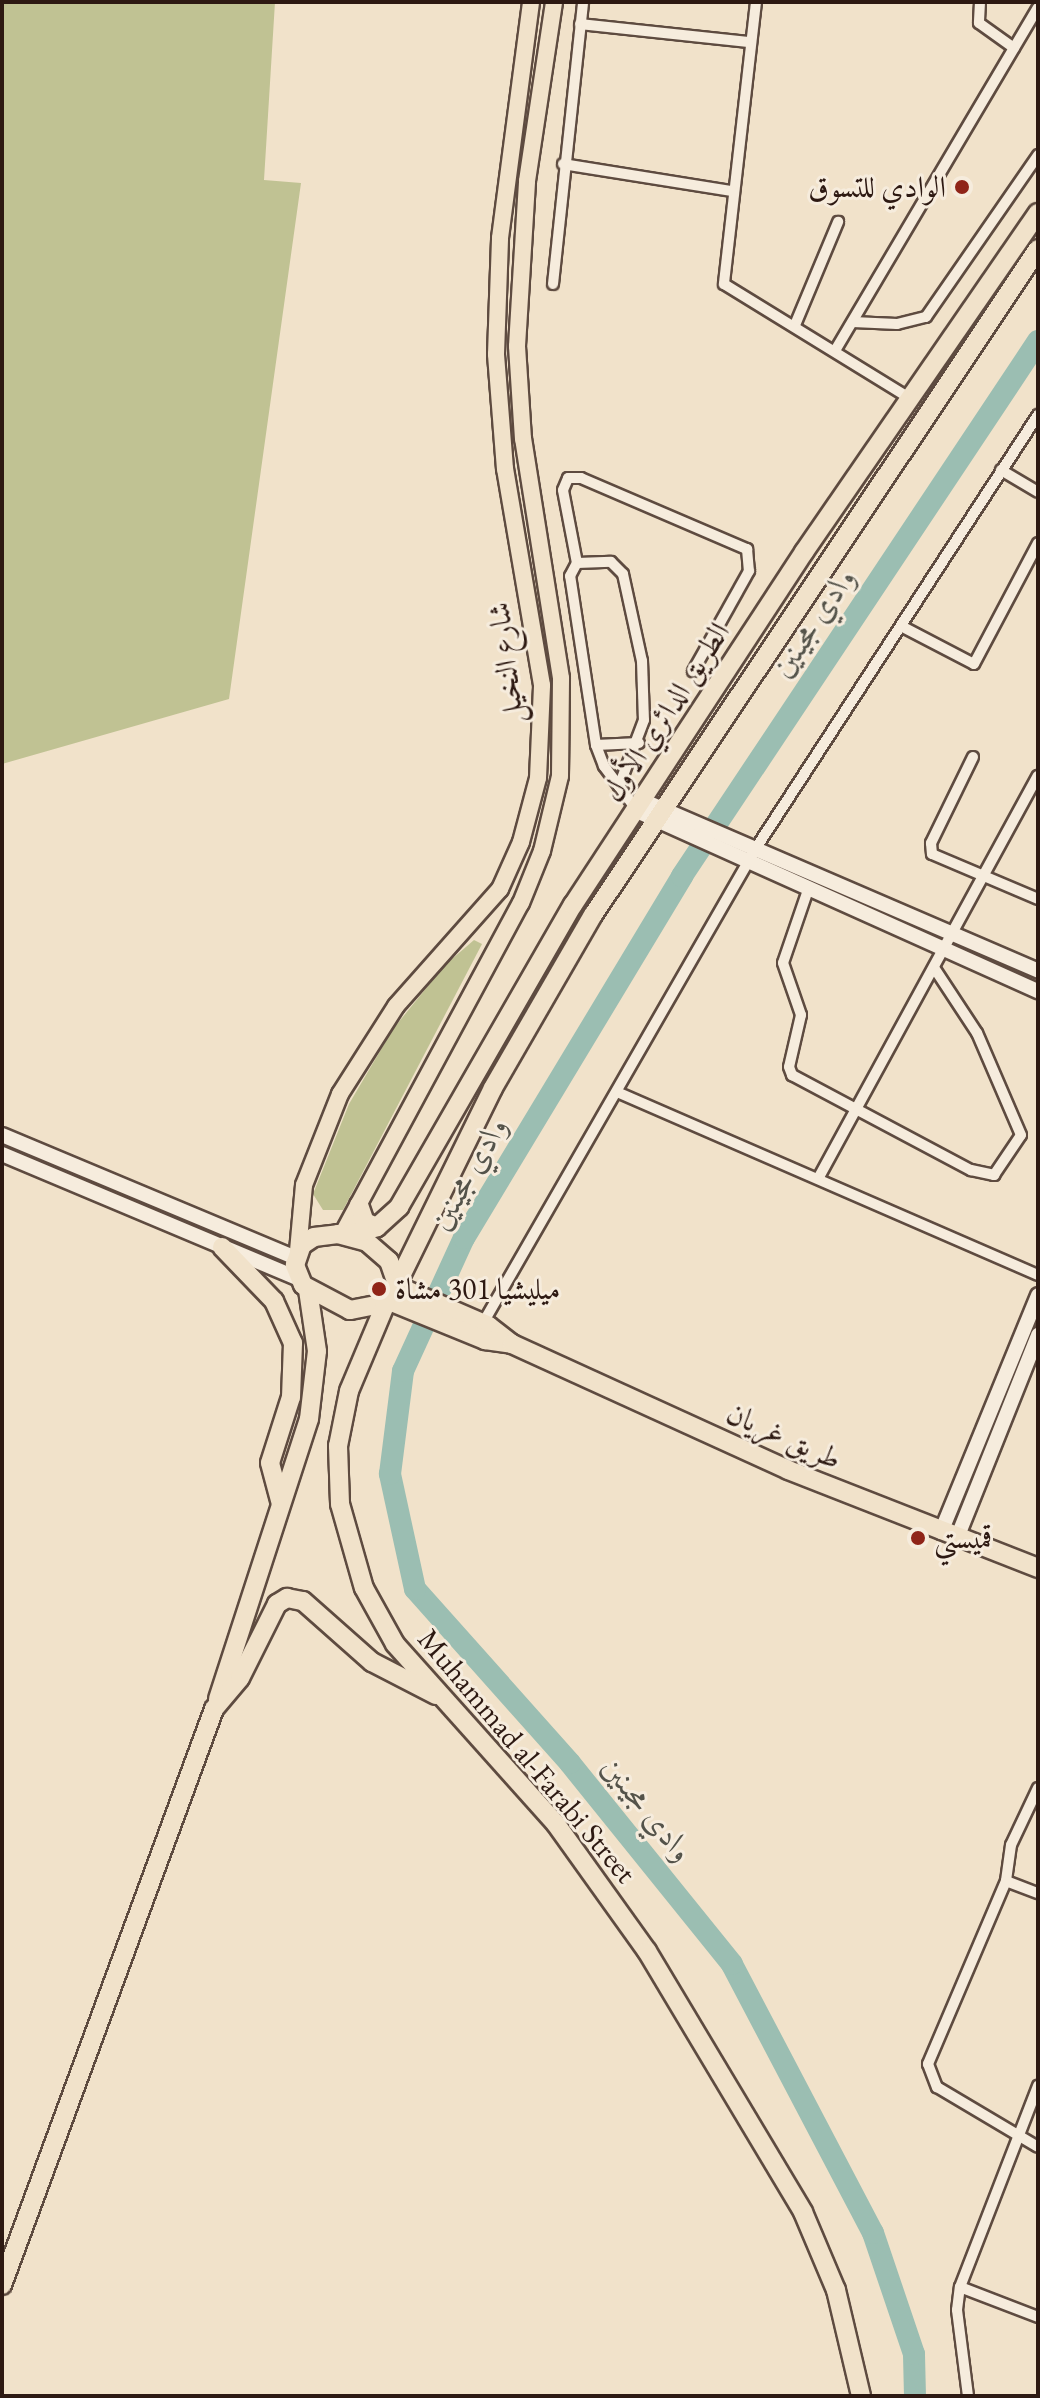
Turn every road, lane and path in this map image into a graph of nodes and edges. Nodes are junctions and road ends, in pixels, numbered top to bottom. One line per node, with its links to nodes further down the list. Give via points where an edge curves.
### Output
1 (531, 2): 52 (main road, شارع النخيل, via 501,224 496,354 505,469 542,685 538,778 518,850 500,889 396,1006 340,1094 304,1185)
2 (554, 2): 48 (main road, via 521,236 517,346 526,465 561,678 560,776 542,851 521,903)
3 (583, 2): 7 (street)
4 (756, 2): 8 (street)
5 (980, 2): 9 (street, via 979,23)
6 (1038, 8): 9 (street)
7 (580, 24): 8 (street); 11 (street)
8 (748, 42): 12 (street)
9 (1014, 48): 17 (street)
10 (1038, 155): 17 (street, via 926,317 897,324)
11 (563, 164): 12 (street); 16 (street)
12 (732, 191): 18 (street, via 724,284)
13 (1038, 213): 20 (highway, الطريق الدائري الأول)
14 (838, 222): 18 (street)
15 (1038, 249): 33 (highway, الطريق الدائري الأول)
16 (553, 284)
17 (853, 322): 19 (street)
18 (795, 325): 19 (street)
19 (836, 349): 20 (street)
20 (911, 399): 32 (highway, الطريق الدائري الأول)
21 (1038, 415): 22 (street)
22 (1001, 470): 23 (street); 26 (street)
23 (1038, 492)
24 (1038, 543): 26 (street, via 974,664)
25 (577, 563): 27 (street, via 563,490 575,475 747,549 749,571); 28 (street, via 611,562 623,574 644,682); 29 (street, via 570,576)
26 (901, 626): 34 (street)
27 (693, 671)
28 (639, 743): 29 (street); 32 (street)
29 (596, 745): 32 (street)
30 (973, 757): 36 (street, via 930,850)
31 (1038, 776): 36 (street)
32 (632, 798): 33 (street); 49 (highway, الطريق الدائري الأول, via 405,1198)
33 (660, 816): 34 (street, via 685,818); 35 (street, via 679,834); 55 (highway, الطريق الدائري الأول, via 593,915 493,1088)
34 (750, 845): 35 (street); 39 (street)
35 (743, 860): 37 (street); 43 (street)
36 (983, 879): 38 (street); 39 (street)
37 (809, 887): 39 (street); 44 (street, via 783,963 801,1015 789,1067 792,1075)
38 (1038, 899)
39 (950, 941): 40 (street); 41 (street); 42 (street)
40 (935, 969): 44 (street); 44 (street, via 977,1033 1021,1135 1019,1145 994,1175 983,1175)
41 (1038, 971)
42 (1038, 991)
43 (617, 1092): 47 (street); 58 (street)
44 (853, 1107): 47 (street)
45 (2, 1135): 52 (street)
46 (2, 1154): 51 (street)
47 (819, 1177): 53 (street)
48 (359, 1205): 49 (highway, via 365,1222); 50 (main road)
49 (377, 1227): 50 (highway)
50 (345, 1235): 52 (highway, via 314,1237); 55 (highway, via 383,1254 395,1270)
51 (222, 1247): 54 (street); 61 (highway, via 269,1294 293,1343 291,1397 270,1463)
52 (297, 1255): 54 (highway)
53 (1038, 1275)
54 (303, 1284): 55 (highway, via 350,1310); 61 (highway, via 316,1330 315,1383)
55 (392, 1294): 57 (highway, طريق غريان); 64 (highway, Muhammad al-Farabi Street, via 343,1410 337,1465 340,1504 349,1547 373,1607 395,1644)
56 (1038, 1295): 62 (street)
57 (452, 1317): 58 (highway, طريق غريان); 60 (highway, طريق غريان, via 485,1340)
58 (483, 1323): 60 (highway, طريق غريان)
59 (1038, 1335): 62 (street)
60 (512, 1344): 62 (highway, طريق غريان, via 788,1470)
61 (281, 1504): 65 (highway)
62 (949, 1535): 63 (highway, طريق غريان)
63 (1038, 1568)
64 (442, 1697): 65 (highway, via 372,1662 292,1598 273,1609 240,1678); 75 (highway, Muhammad al-Farabi Street, via 579,1853 668,1984 809,2225 844,2317)
65 (214, 1709): 72 (highway)
66 (1038, 1788): 67 (street, via 1011,1845)
67 (1006, 1881): 68 (street); 70 (street, via 928,2064 937,2087)
68 (1038, 1893)
69 (1038, 2086): 70 (street)
70 (1017, 2138): 71 (street); 73 (street)
71 (1038, 2147)
72 (2, 2285)
73 (960, 2287): 74 (street); 76 (street, via 957,2310)
74 (1038, 2317)
75 (861, 2396)
76 (968, 2396)

